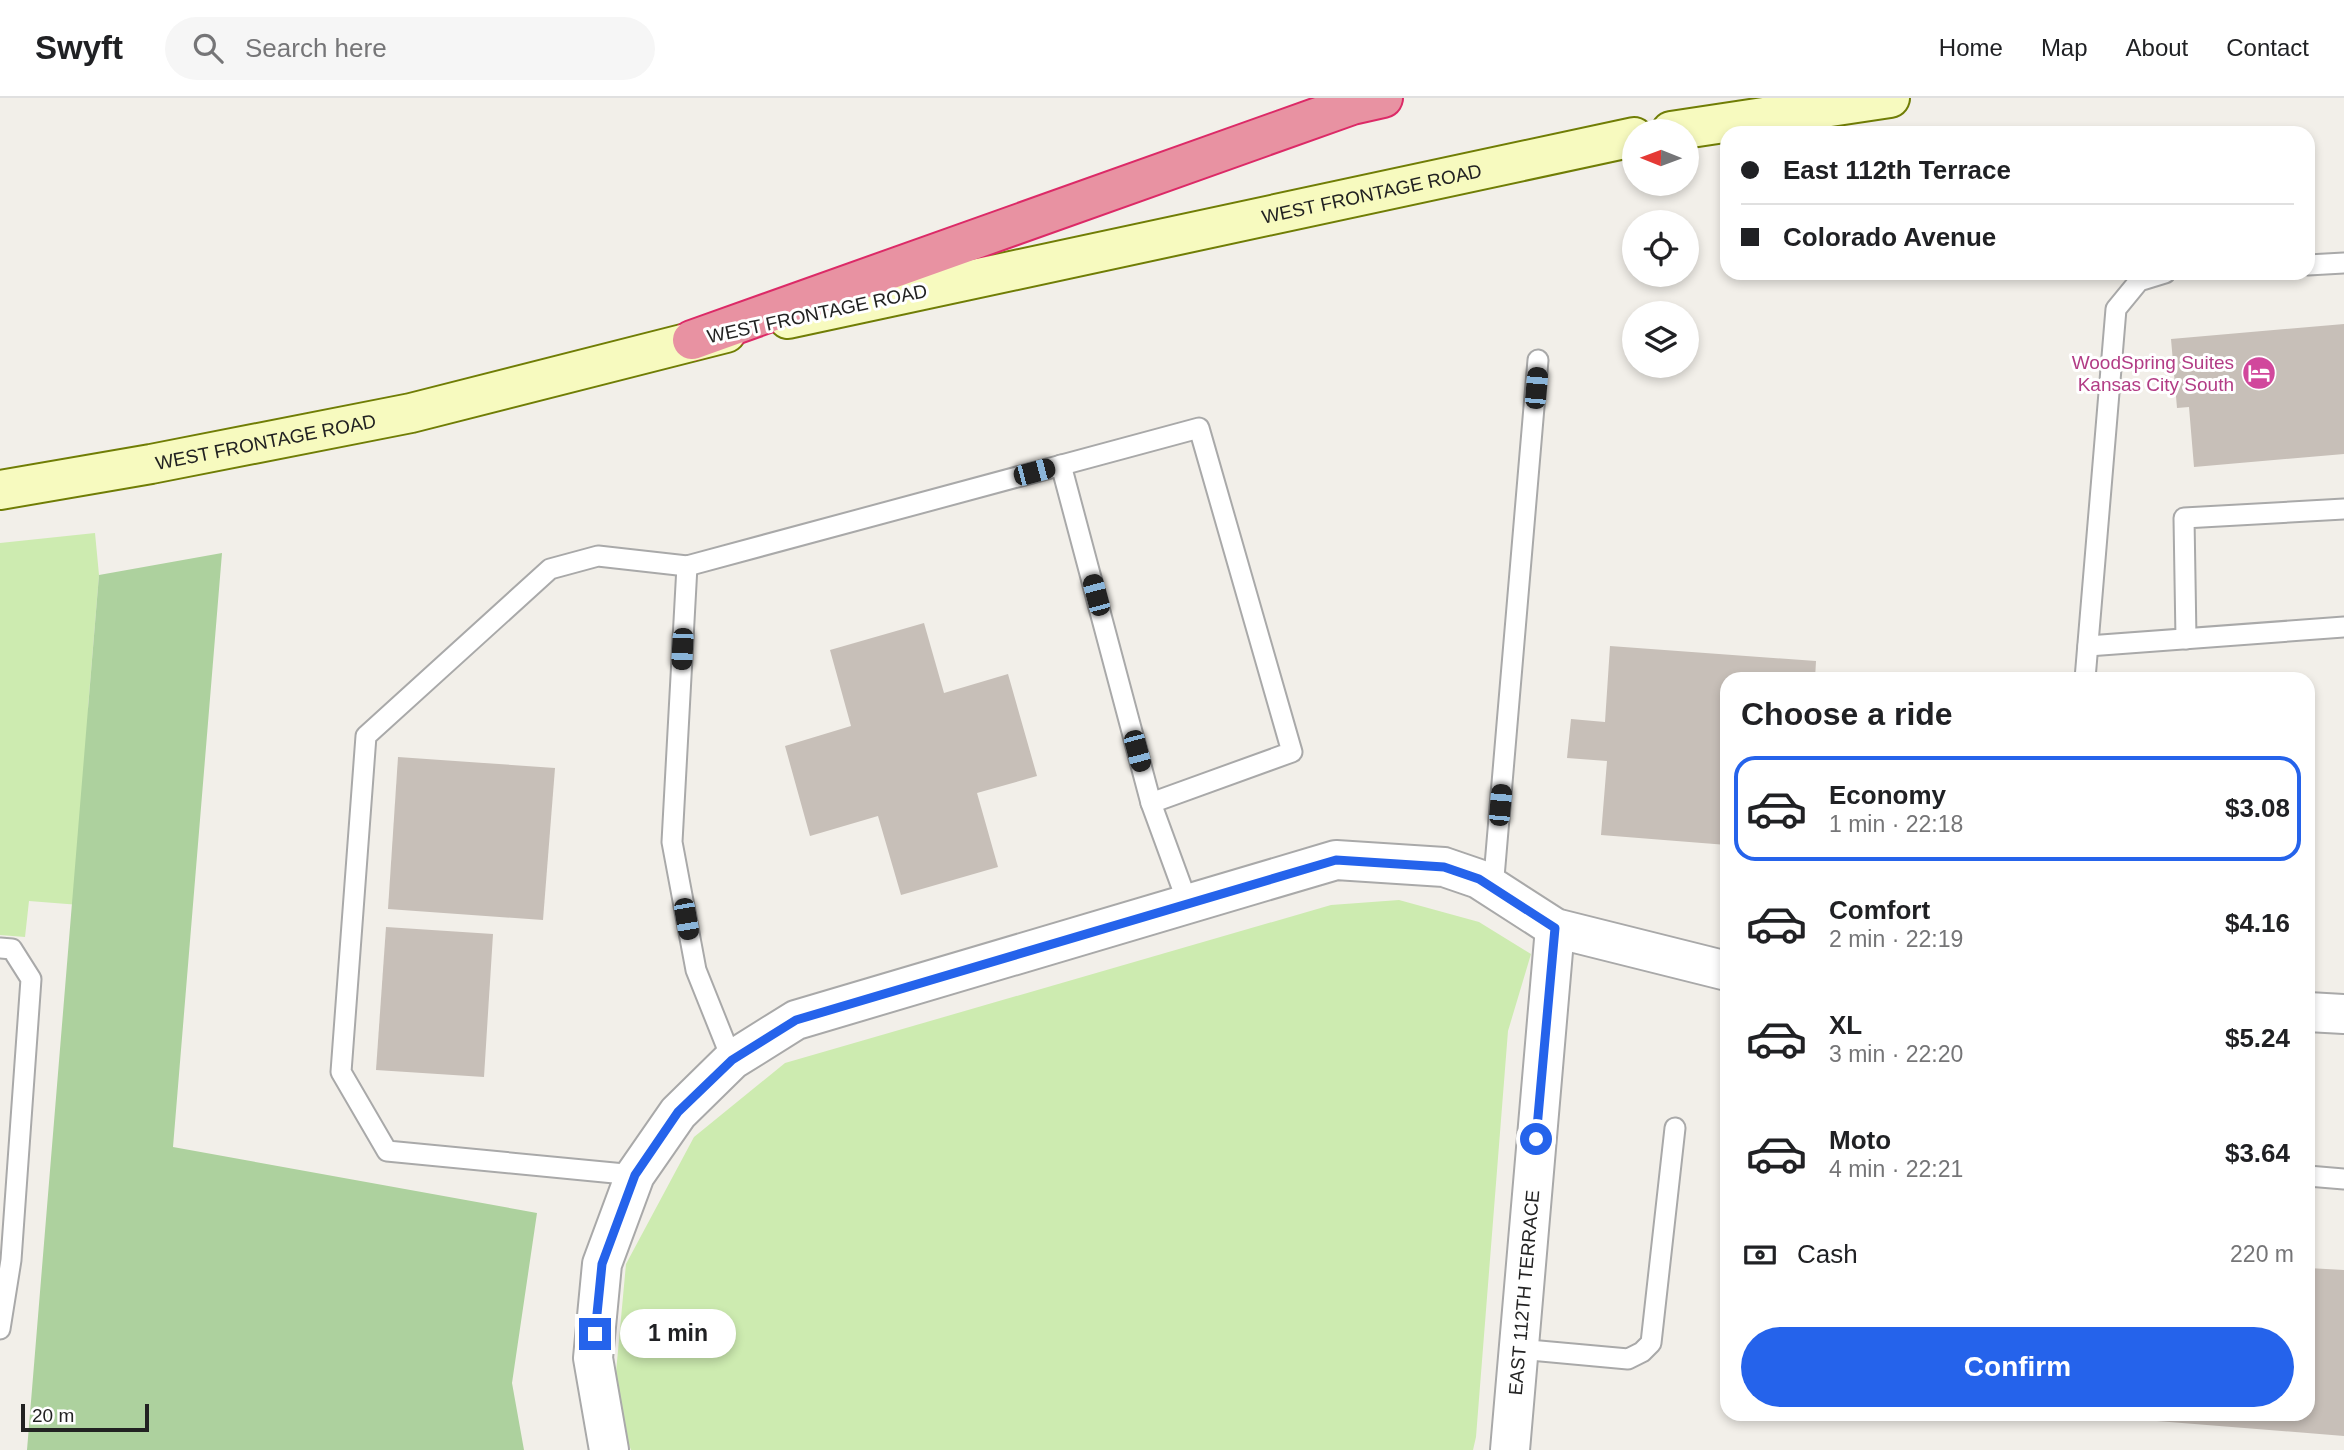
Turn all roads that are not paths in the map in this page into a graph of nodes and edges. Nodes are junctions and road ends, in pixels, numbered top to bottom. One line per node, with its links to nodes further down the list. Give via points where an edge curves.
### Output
1 (1383, 98): 8 (highway, via 1352,104)
2 (1890, 98): 3 (street)
3 (1699, 127)
4 (1622, 139): 8 (street, WEST FRONTAGE ROAD)
5 (2344, 263): 6 (lane)
6 (2315, 265)
7 (2141, 280): 16 (lane, via 2116,309)
8 (692, 340): 11 (street, WEST FRONTAGE ROAD, via 411,413)
9 (1538, 360): 19 (lane)
10 (1061, 465): 13 (lane); 18 (lane); 18 (lane, via 1199,428 1293,752)
11 (0, 490)
12 (2344, 509): 15 (lane, via 2185,519)
13 (687, 566): 26 (lane, via 672,842 696,970); 28 (lane, via 598,556 550,569 366,736 341,1072 387,1151)
14 (2344, 627): 15 (lane)
15 (2186, 639): 16 (lane)
16 (2088, 646): 17 (lane)
17 (2086, 672)
18 (1151, 803): 20 (lane)
19 (1493, 889): 20 (street, via 1444,867 1336,860); 21 (street)
20 (1188, 904): 26 (street, via 796,1020)
21 (1555, 928): 23 (street); 33 (street, EAST 112TH TERRACE)
22 (0, 948): 31 (lane, via 12,949 31,979)
23 (1720, 969)
24 (2315, 1012): 25 (street)
25 (2344, 1014)
26 (732, 1060): 28 (street, via 678,1112)
27 (1675, 1128): 33 (lane, via 1651,1343 1628,1359)
28 (635, 1175): 34 (street, via 602,1264 593,1358)
29 (2315, 1177): 30 (lane)
30 (2344, 1179)
31 (6, 1260): 32 (lane)
32 (0, 1329)
33 (1518, 1349): 35 (street, EAST 112TH TERRACE)
34 (609, 1450)
35 (1510, 1450)

